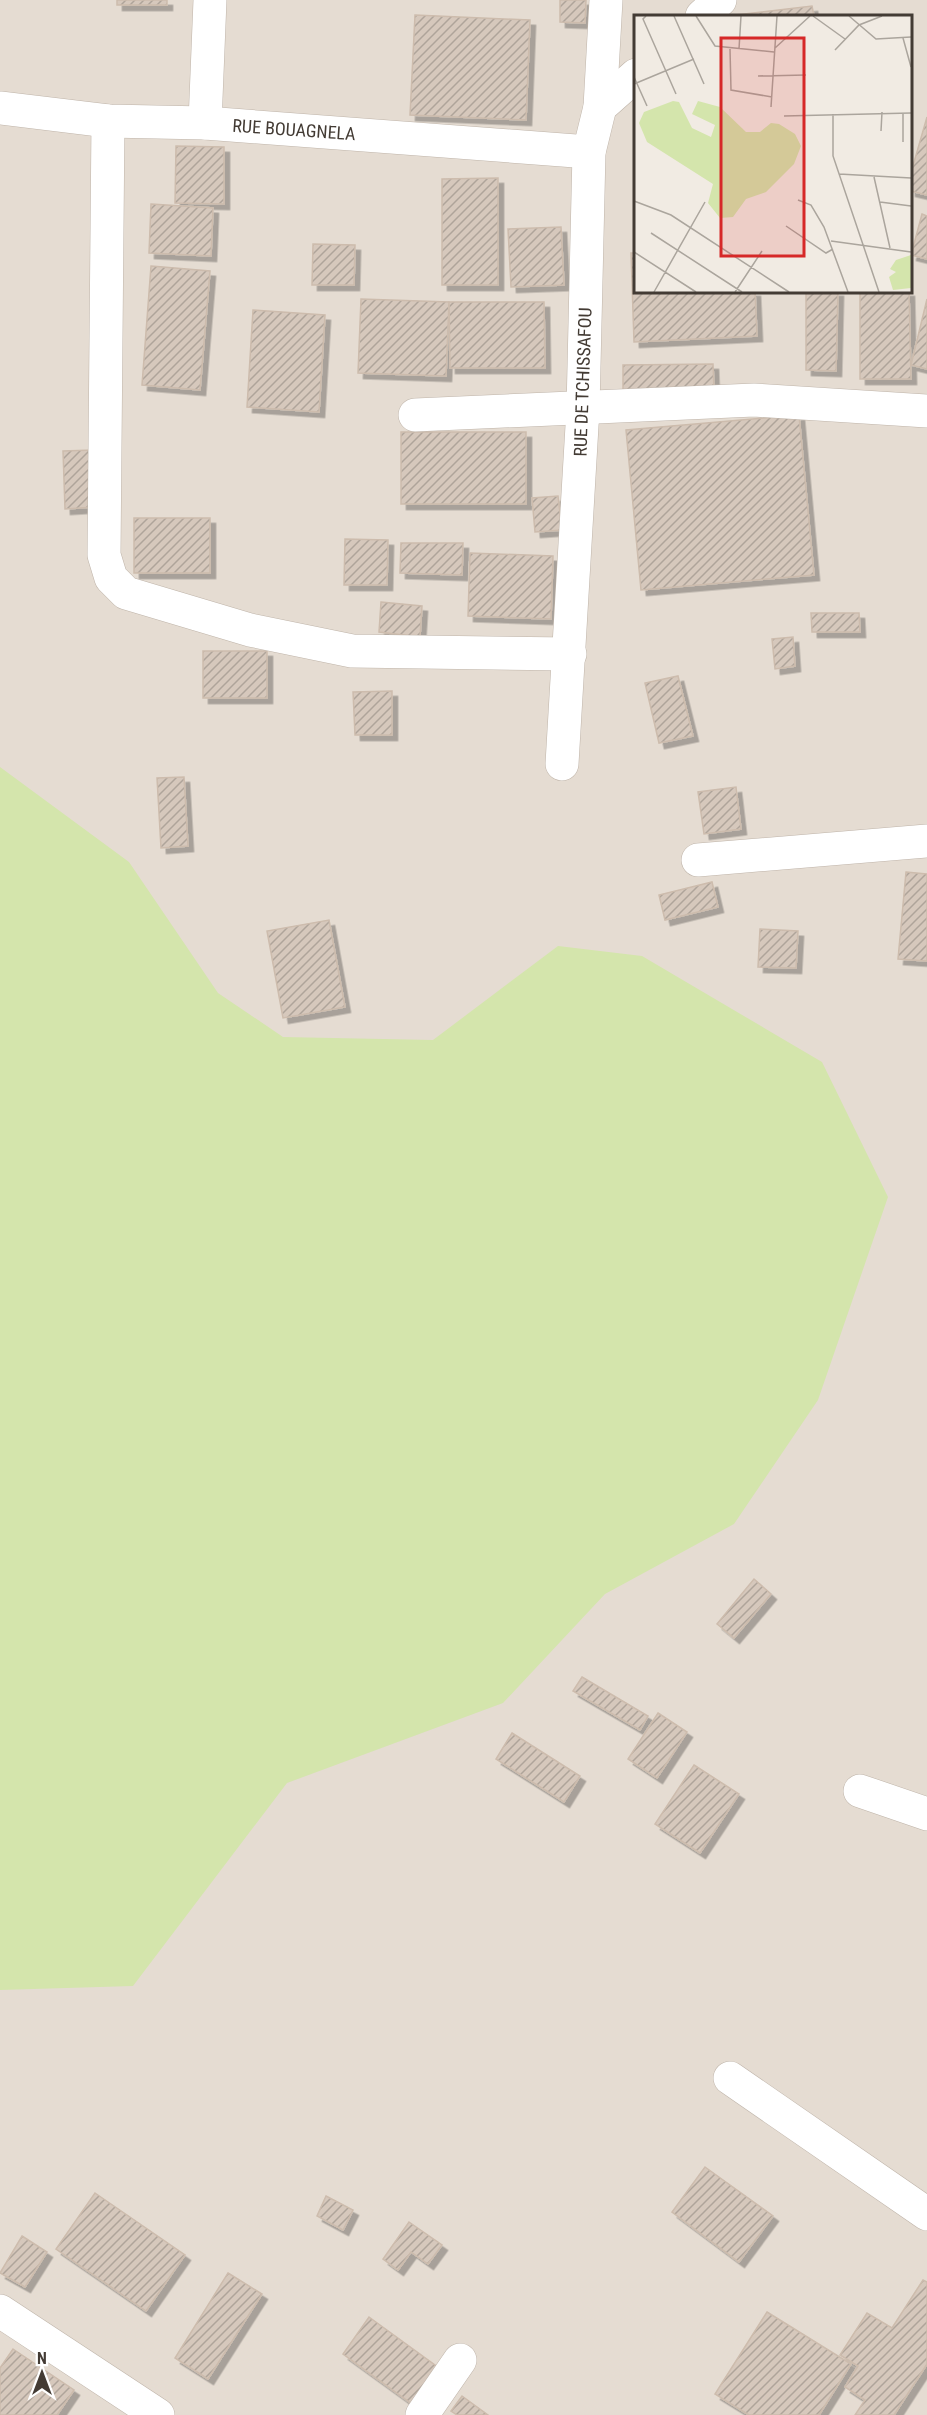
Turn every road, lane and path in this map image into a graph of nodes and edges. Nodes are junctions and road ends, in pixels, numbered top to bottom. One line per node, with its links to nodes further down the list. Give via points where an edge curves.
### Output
1 (210, 0): 9 (street)
2 (606, 0): 6 (street, RUE DE TCHISSAFOU)
3 (720, 0): 4 (street)
4 (703, 15)
5 (634, 77): 6 (street)
6 (600, 107): 10 (street, RUE DE TCHISSAFOU)
7 (0, 108): 8 (street, RUE BOUAGNELA)
8 (108, 121): 9 (street, RUE BOUAGNELA); 14 (street, via 104,555 111,578 126,593 153,602 250,630 352,651)
9 (205, 123): 10 (street, RUE BOUAGNELA)
10 (589, 153): 11 (street, RUE DE TCHISSAFOU)
11 (583, 409): 12 (street, via 754,400); 13 (street); 14 (street, RUE DE TCHISSAFOU)
12 (927, 411)
13 (415, 415)
14 (570, 654): 15 (street, RUE DE TCHISSAFOU)
15 (562, 765)
16 (927, 841): 17 (street)
17 (698, 861)
18 (860, 1791): 19 (street)
19 (927, 1814)
20 (730, 2078): 21 (street)
21 (927, 2214)
22 (0, 2311): 24 (street)
23 (460, 2360): 25 (street)
24 (158, 2415)
25 (422, 2415)

